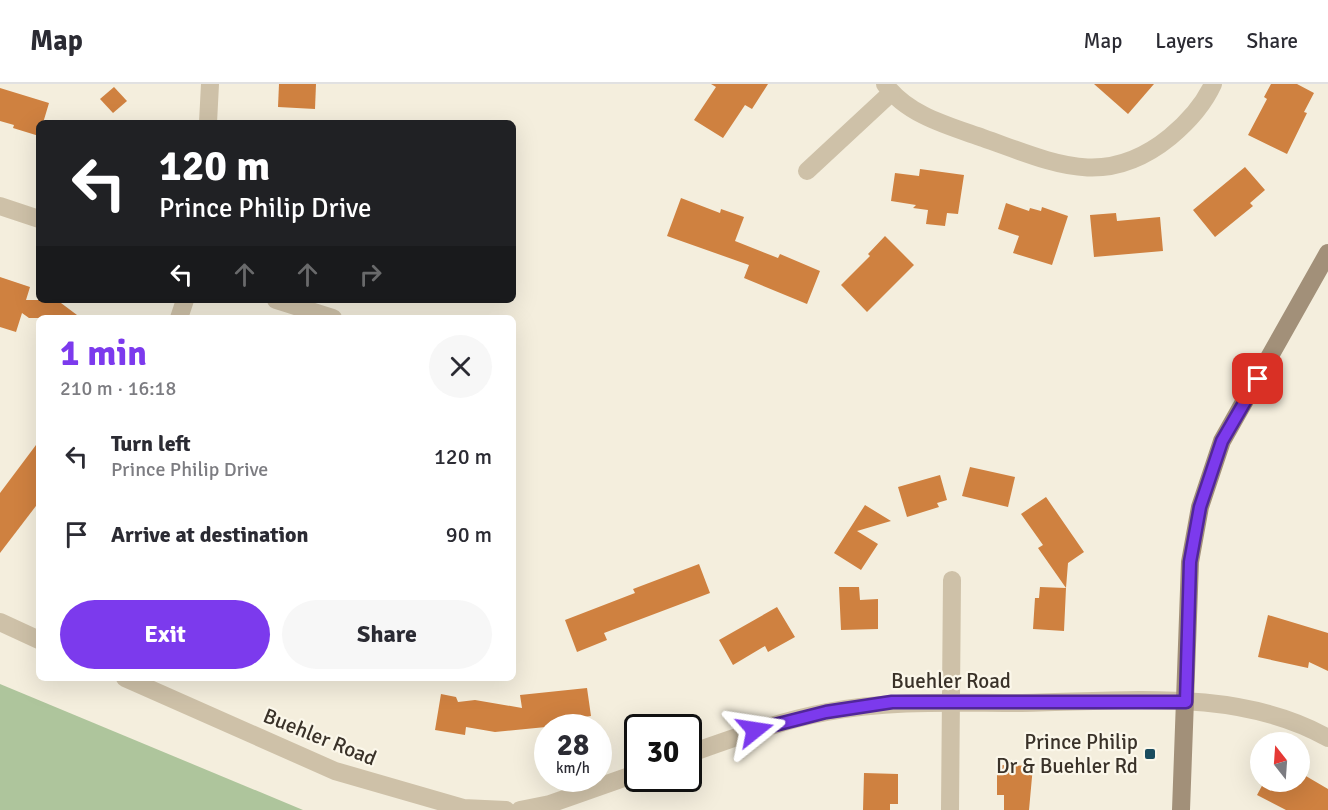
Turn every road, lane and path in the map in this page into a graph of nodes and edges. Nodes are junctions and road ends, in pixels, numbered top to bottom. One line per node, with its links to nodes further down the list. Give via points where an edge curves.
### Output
1 (210, 84): 4 (street)
2 (1213, 84): 3 (street, via 1191,120 1151,152 1123,164 1092,169 1056,164 940,123 910,107)
3 (888, 88): 5 (street)
4 (208, 120)
5 (807, 171)
6 (0, 206): 7 (street)
7 (36, 218)
8 (1328, 253): 15 (street, via 1222,441 1200,507 1190,562)
9 (286, 303): 10 (street)
10 (324, 315)
11 (952, 580): 16 (street)
12 (0, 622): 13 (street)
13 (36, 639)
14 (132, 681): 20 (street, Buehler Road, via 335,771)
15 (1186, 702): 16 (street, Buehler Road); 17 (street, Buehler Road, via 1253,710 1310,728); 24 (street)
16 (952, 703): 18 (street, Buehler Road, via 892,702 826,712 755,730); 23 (street)
17 (1328, 738)
18 (702, 749)
19 (624, 777): 22 (street, via 550,804)
20 (463, 809): 21 (street, Buehler Road)
21 (506, 810)
22 (520, 810)
23 (950, 810)
24 (1181, 810)

